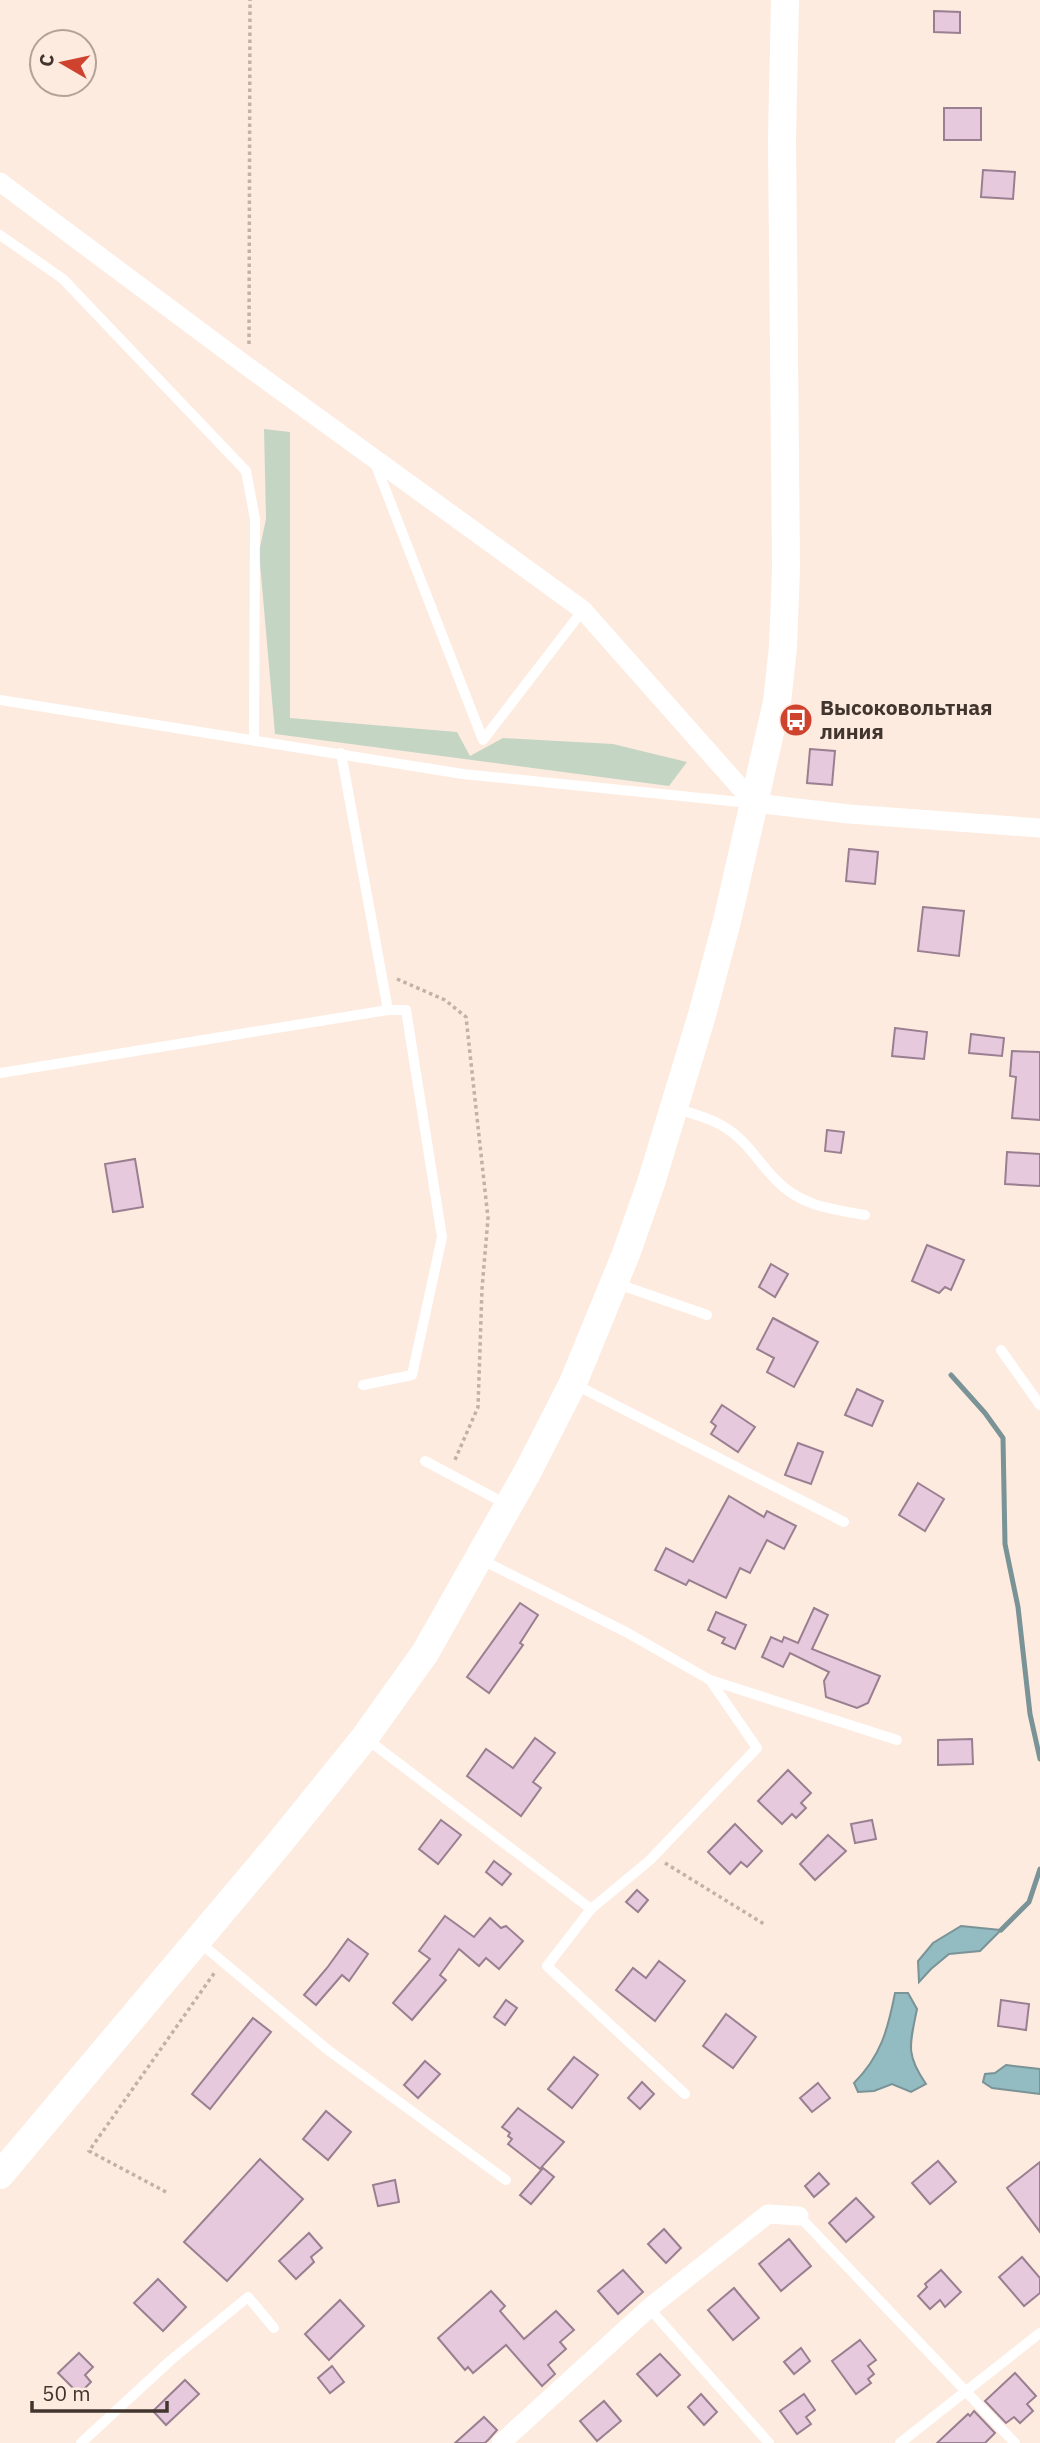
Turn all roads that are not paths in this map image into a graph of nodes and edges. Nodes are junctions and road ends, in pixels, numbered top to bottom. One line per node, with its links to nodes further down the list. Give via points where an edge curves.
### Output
1 (785, 0): 9 (main road, via 783,647 777,702)
2 (0, 182): 4 (street)
3 (0, 235): 7 (lane, via 63,279 246,471 255,519)
4 (372, 456): 5 (street); 5 (lane, via 483,740)
5 (583, 610): 9 (street)
6 (0, 700): 7 (lane)
7 (254, 740): 8 (lane)
8 (341, 753): 9 (lane, via 463,774); 11 (lane)
9 (754, 803): 10 (street); 13 (main road)
10 (1040, 828)
11 (388, 1010): 12 (lane); 19 (lane, via 407,1010 442,1237 412,1375)
12 (0, 1073)
13 (675, 1108): 14 (lane, via 724,1126 776,1180 817,1207); 15 (main road)
14 (865, 1214)
15 (614, 1283): 16 (lane); 18 (main road)
16 (707, 1315)
17 (1001, 1350): 20 (lane)
18 (573, 1383): 22 (main road); 23 (lane)
19 (363, 1385)
20 (1040, 1405)
21 (425, 1461): 22 (lane)
22 (509, 1506): 24 (main road)
23 (844, 1522)
24 (480, 1559): 25 (lane); 26 (main road, via 425,1653)
25 (710, 1680): 27 (lane); 28 (lane, via 757,1748 650,1860)
26 (365, 1737): 28 (lane); 29 (main road)
27 (897, 1740)
28 (590, 1909): 30 (lane, via 547,1966)
29 (198, 1940): 31 (main road); 32 (lane, via 328,2050)
30 (685, 2094)
31 (0, 2175)
32 (506, 2180)
33 (799, 2216): 34 (street, via 768,2214); 37 (lane)
34 (649, 2308): 39 (street); 40 (lane)
35 (274, 2328): 38 (lane, via 248,2297)
36 (1040, 2333): 37 (lane)
37 (966, 2392): 41 (lane); 42 (lane)
38 (81, 2443)
39 (501, 2443)
40 (769, 2443)
41 (900, 2443)
42 (1015, 2443)

